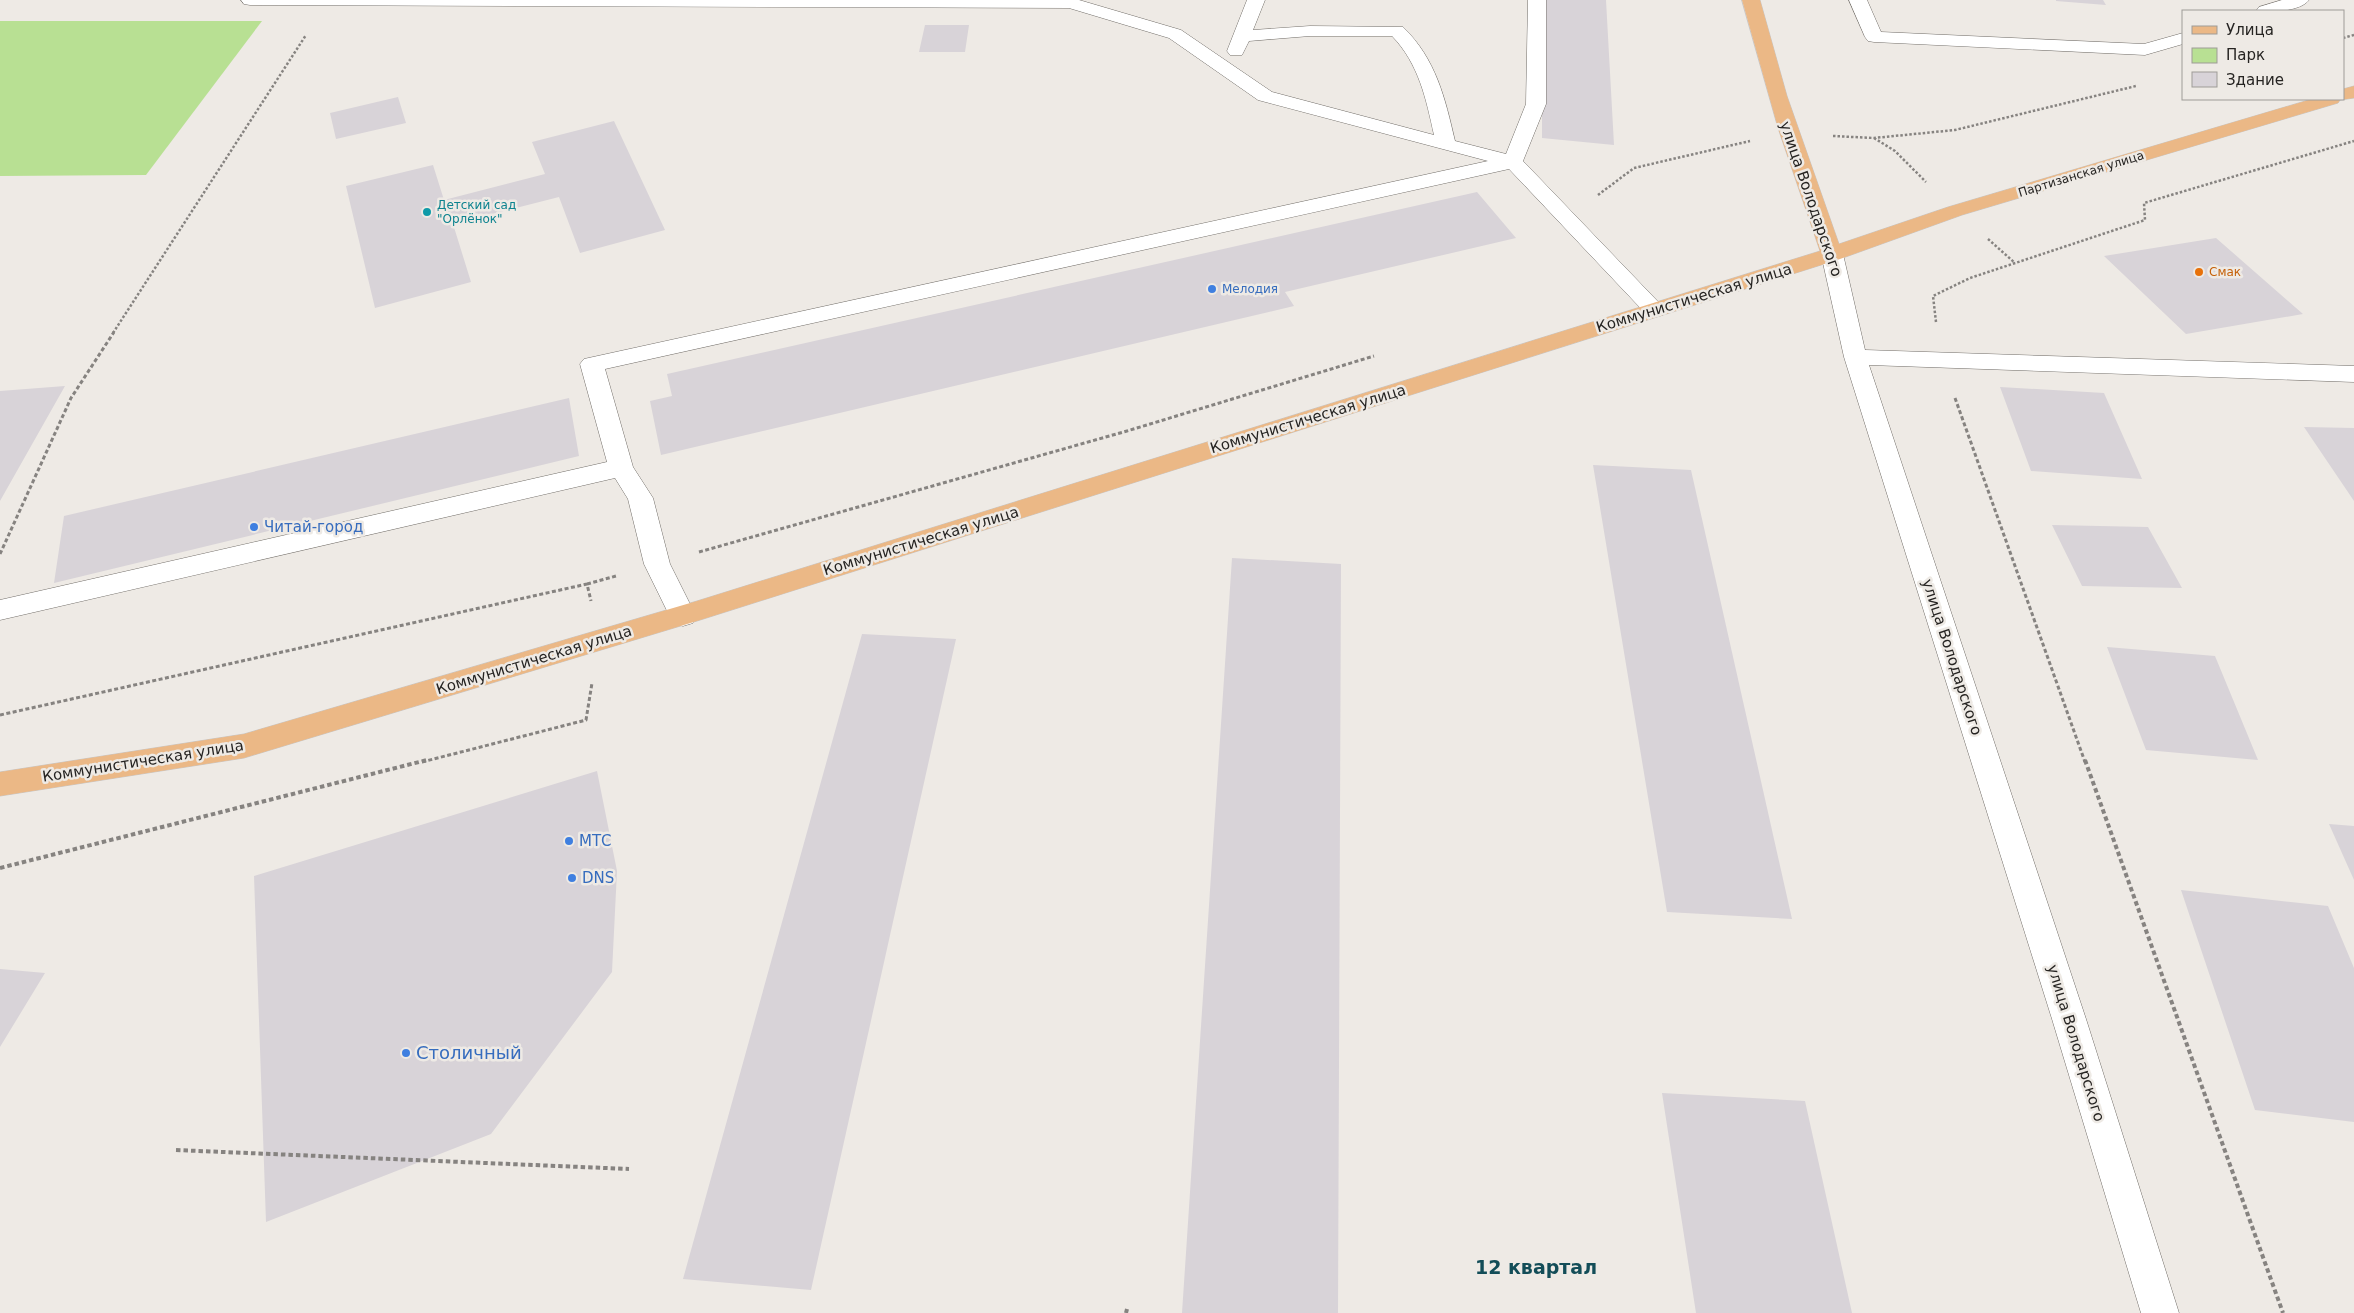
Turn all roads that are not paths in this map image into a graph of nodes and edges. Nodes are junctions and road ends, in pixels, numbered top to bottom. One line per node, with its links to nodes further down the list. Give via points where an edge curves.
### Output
1 (250, 0): 7 (street)
2 (1256, 0): 11 (street)
3 (1537, 0): 16 (street, via 1536,104)
4 (1751, 0): 17 (main road, улица Володарского, via 1788,133)
5 (1858, 0): 12 (street, via 1874,37 2145,50)
6 (2300, 0): 10 (street)
7 (328, 1): 8 (street)
8 (414, 1): 9 (street)
9 (1034, 1): 13 (street, via 1070,3 1175,34)
10 (2268, 10)
11 (1242, 36): 13 (street); 15 (street, via 1310,31 1397,31 1411,43 1428,73)
12 (2182, 38)
13 (1229, 71): 15 (street, via 1265,96)
14 (2328, 100): 17 (main road, Партизанская улица, via 1955,211)
15 (1446, 144): 16 (street)
16 (1513, 162): 18 (street); 21 (street, via 592,364)
17 (1832, 254): 18 (main road, Коммунистическая улица); 19 (street, улица Володарского)
18 (1655, 310): 23 (main road, Коммунистическая улица)
19 (1855, 357): 20 (street); 25 (street, улица Володарского, via 2066,1010)
20 (2354, 374)
21 (621, 468): 22 (street); 23 (street, via 640,498 657,564)
22 (0, 610)
23 (683, 616): 24 (main road, Коммунистическая улица, via 244,746)
24 (0, 784)
25 (2160, 1313)

